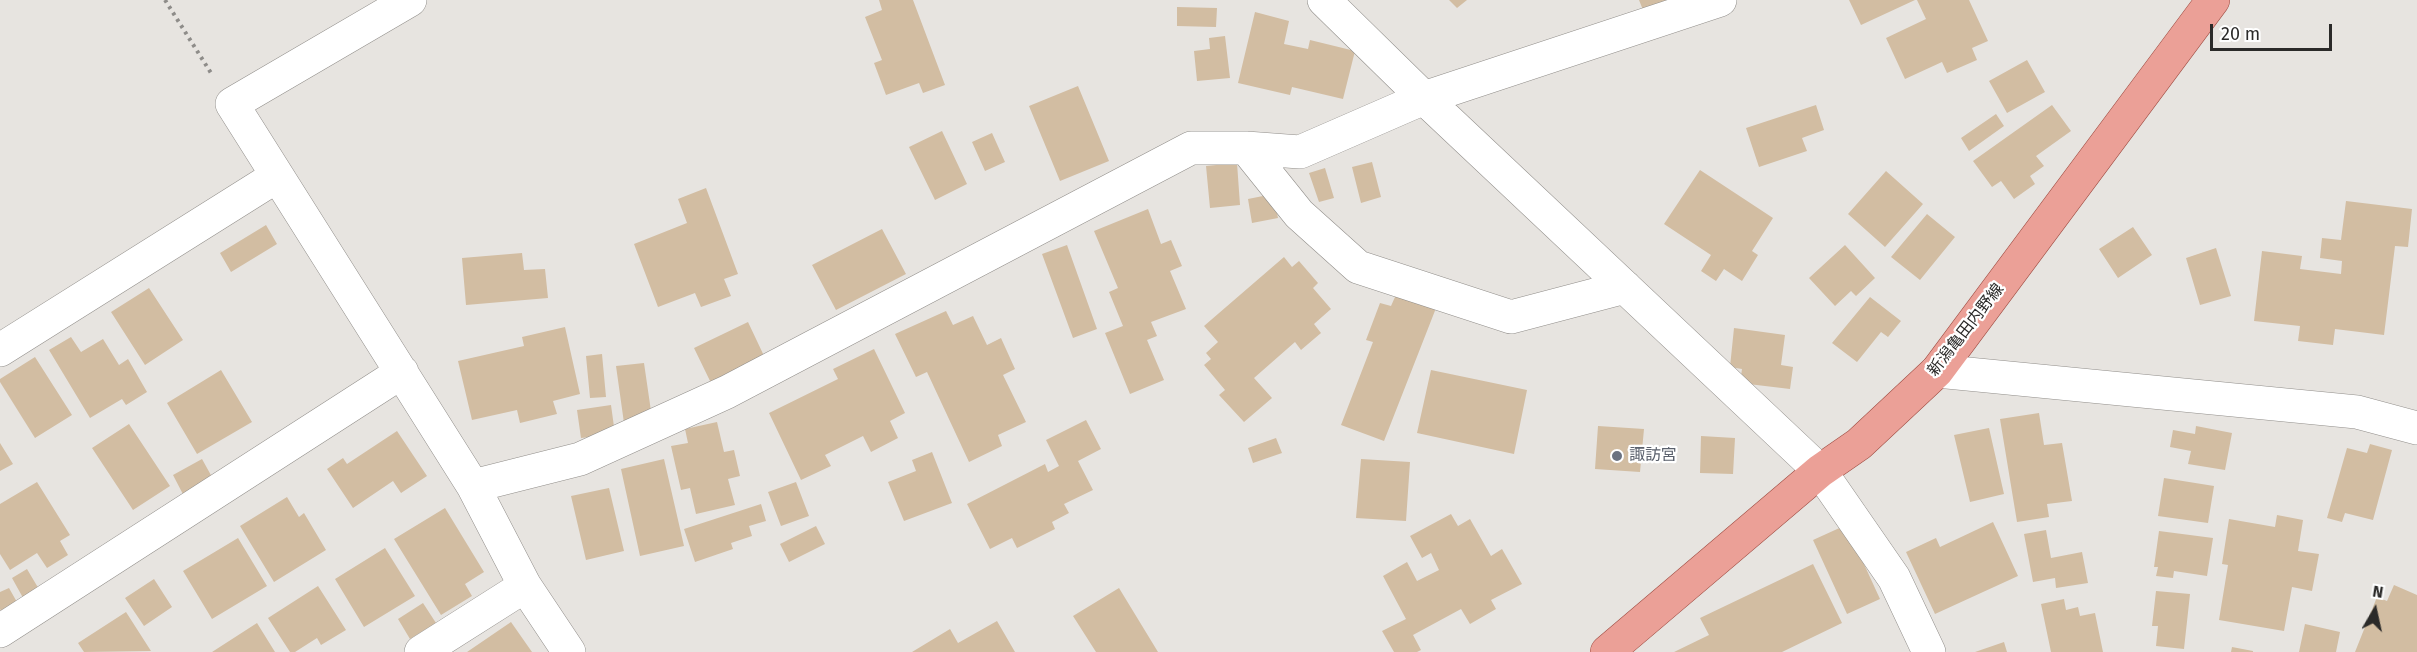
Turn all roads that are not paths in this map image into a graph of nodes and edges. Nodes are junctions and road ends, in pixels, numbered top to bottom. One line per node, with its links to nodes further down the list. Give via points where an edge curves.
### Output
1 (410, 0): 7 (street, via 232,104)
2 (1324, 0): 5 (street)
3 (1720, 0): 5 (street)
4 (2213, 0): 10 (main road, 新潟亀田内野線)
5 (1424, 98): 6 (street, via 1300,152); 8 (street)
6 (1246, 148): 8 (street, via 1299,214 1358,267 1511,316); 14 (street, via 1191,148 727,392 580,459)
7 (277, 176): 9 (street); 11 (street)
8 (1625, 287): 13 (street)
9 (0, 350)
10 (1937, 370): 12 (street, via 2357,412); 13 (main road, 新潟亀田内野線, via 1859,444)
11 (402, 372): 14 (street); 16 (street)
12 (2417, 428)
13 (1820, 471): 19 (main road, 新潟亀田内野線); 20 (street, via 1894,578)
14 (473, 486): 15 (street)
15 (525, 586): 17 (street); 18 (street)
16 (0, 631)
17 (421, 652)
18 (569, 652)
19 (1607, 652)
20 (1929, 652)

